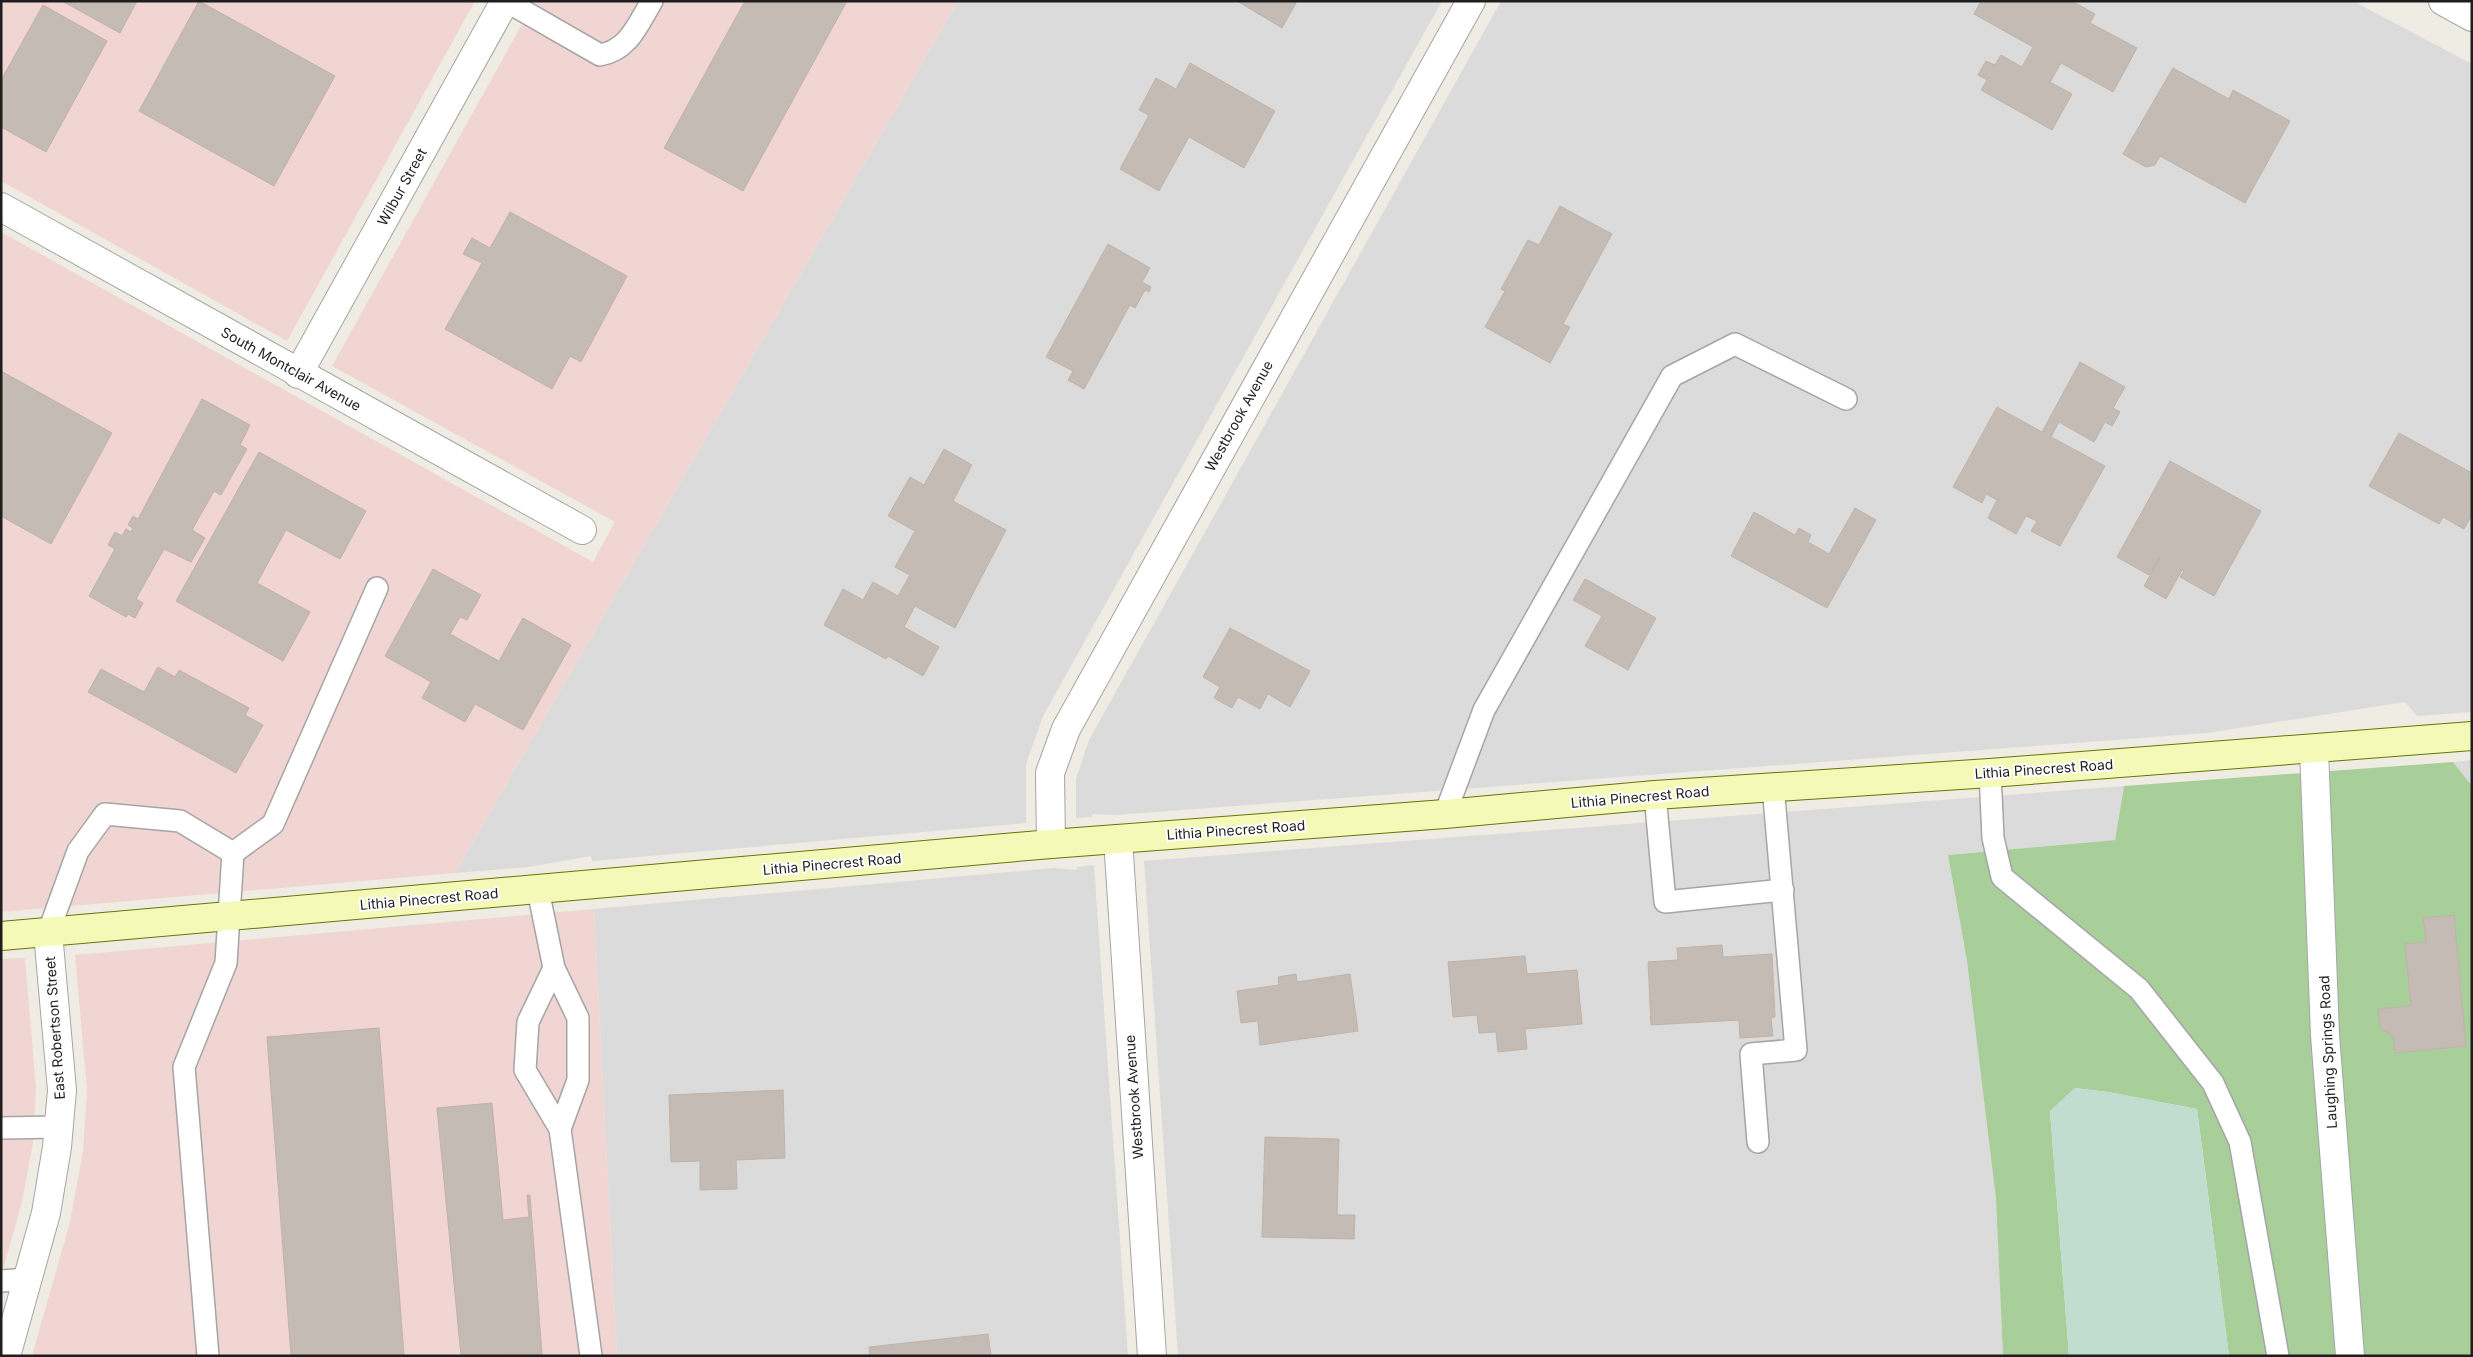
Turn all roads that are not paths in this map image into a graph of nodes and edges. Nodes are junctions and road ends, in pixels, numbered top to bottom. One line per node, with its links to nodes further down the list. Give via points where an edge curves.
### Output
1 (505, 1): 2 (lane, via 600,55 613,53 628,41); 7 (street, Wilbur Street)
2 (652, 1)
3 (1471, 1): 18 (street, Westbrook Avenue, via 1066,729 1050,773)
4 (2443, 1): 5 (street)
5 (2472, 17)
6 (1, 207): 7 (street, South Montclair Avenue)
7 (298, 374): 9 (street, South Montclair Avenue)
8 (1846, 399): 16 (lane, via 1735,344 1672,376 1484,710)
9 (582, 530)
10 (377, 588): 19 (lane, via 273,824)
11 (2472, 736): 12 (main road, Lithia Pinecrest Road)
12 (2314, 749): 13 (main road, Lithia Pinecrest Road); 37 (street, Laughing Springs Road, via 2325,1035)
13 (1990, 773): 14 (main road, Lithia Pinecrest Road); 36 (lane, via 1993,838 2002,877 2139,989 2213,1083 2240,1142)
14 (1773, 786): 15 (main road, Lithia Pinecrest Road); 21 (lane)
15 (1655, 795): 16 (main road, Lithia Pinecrest Road); 21 (lane, via 1665,902)
16 (1445, 814): 17 (main road, Lithia Pinecrest Road)
17 (1118, 839): 18 (main road, Lithia Pinecrest Road); 35 (street, Westbrook Avenue)
18 (1051, 844): 20 (main road, Lithia Pinecrest Road)
19 (234, 853): 22 (lane); 23 (lane, via 180,821 104,814 78,851)
20 (538, 890): 22 (main road, Lithia Pinecrest Road); 25 (lane)
21 (1782, 890): 29 (lane, via 1796,1050 1751,1054)
22 (228, 917): 23 (main road, Lithia Pinecrest Road); 33 (lane, via 226,963 184,1067)
23 (48, 933): 24 (main road, Lithia Pinecrest Road); 27 (street, East Robertson Street, via 62,1090)
24 (1, 936)
25 (554, 968): 28 (lane, via 578,1018 578,1080); 28 (lane, via 528,1022 525,1070)
26 (1, 1128): 27 (lane)
27 (59, 1128): 30 (street, East Robertson Street, via 46,1214)
28 (560, 1129): 34 (lane)
29 (1758, 1142)
30 (28, 1278): 31 (lane); 32 (street, East Robertson Street)
31 (1, 1281)
32 (6, 1356)
33 (208, 1356)
34 (591, 1356)
35 (1152, 1356)
36 (2278, 1356)
37 (2350, 1356)

